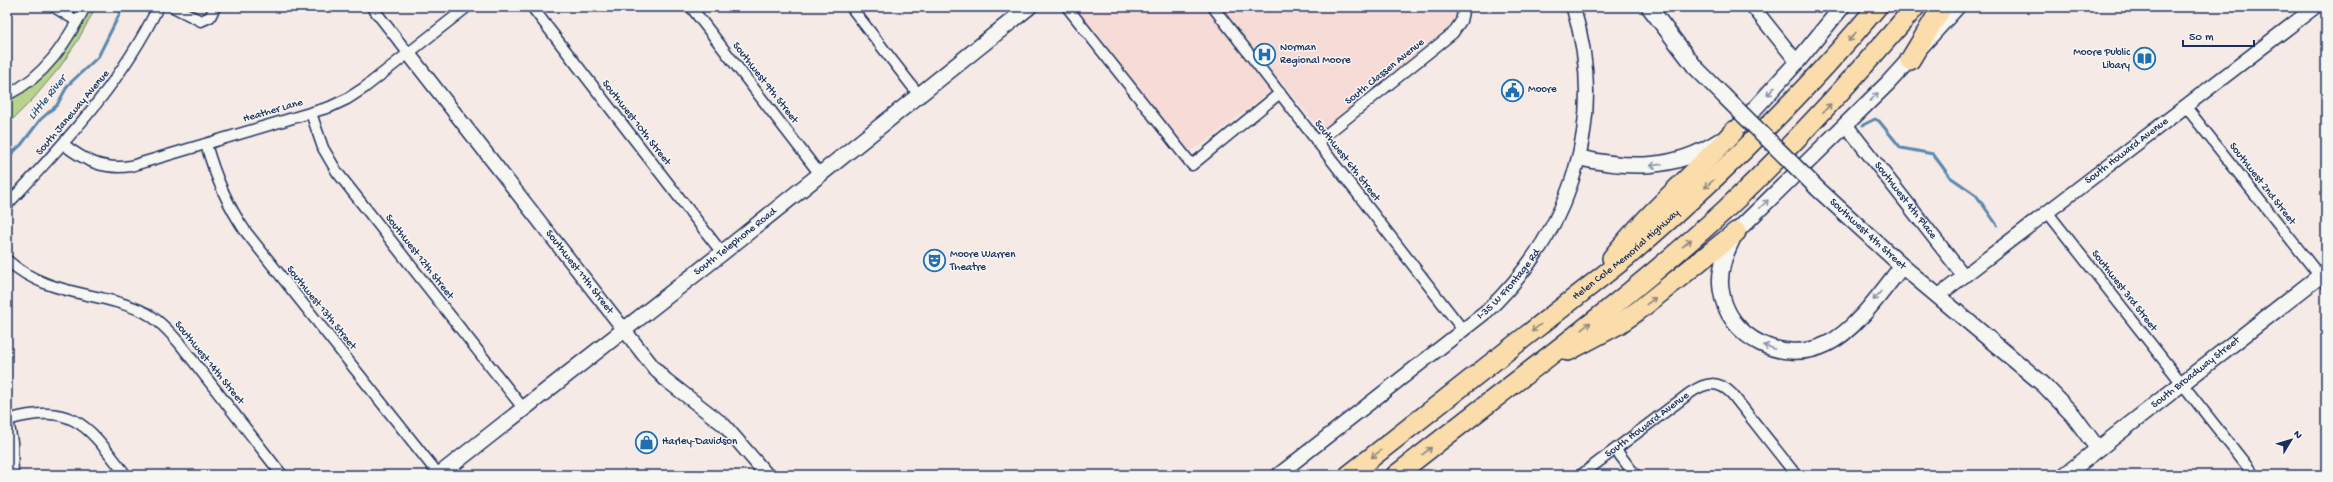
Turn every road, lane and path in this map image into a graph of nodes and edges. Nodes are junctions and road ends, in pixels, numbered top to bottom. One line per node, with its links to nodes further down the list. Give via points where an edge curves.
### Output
1 (54, 7): 24 (street)
2 (85, 7): 24 (street)
3 (158, 7): 36 (street, South Janeway Avenue, via 123,70 105,96)
4 (173, 7): 5 (street, via 201,20 210,17)
5 (215, 7)
6 (372, 7): 25 (street)
7 (467, 7): 25 (street, Heather Lane)
8 (532, 7): 43 (street, Southwest 10th Street)
9 (691, 7): 39 (street, Southwest 9th Street)
10 (851, 7): 30 (street)
11 (1067, 7): 28 (street, via 1192,165)
12 (1213, 7): 28 (street, Southwest 6th Street)
13 (1573, 7): 38 (street, I-35 W Frontage Rd, via 1579,27 1585,69 1585,106)
14 (1649, 7): 45 (main road, Southwest 4th Street, bridge, via 1695,67 1818,189)
15 (1753, 7): 27 (street)
16 (1842, 7): 27 (main road)
17 (1877, 7): 48 (highway, Helen Cole Memorial Highway, one-way to 48, via 1822,71 1738,158 1646,240)
18 (1915, 7): 52 (highway, one-way to 18, via 1645,279 1734,200 1825,111)
19 (1942, 7): 26 (highway)
20 (1957, 7): 26 (main road)
21 (2316, 7): 31 (street, South Howard Avenue)
22 (1019, 10): 30 (main road, South Telephone Road)
23 (1463, 12): 35 (street, South Classen Avenue, via 1453,33)
24 (77, 21): 29 (street, via 42,73 21,89)
25 (408, 53): 32 (street, Heather Lane, via 347,99); 50 (street, Southwest 11th Street)
26 (1910, 60): 33 (main road, one-way to 26)
27 (1797, 62): 34 (main road, one-way to 34)
28 (1280, 93): 35 (street, Southwest 6th Street)
29 (7, 95)
30 (918, 95): 39 (main road, South Telephone Road)
31 (2186, 107): 41 (street, South Howard Avenue); 47 (street, Southwest 2nd Street)
32 (311, 113): 37 (street, Heather Lane); 54 (street, Southwest 12th Street, via 323,148 337,172)
33 (1846, 125): 42 (main road, one-way to 33); 46 (street, Southwest 4th Place)
34 (1734, 131): 38 (main road, one-way to 38, via 1694,155 1663,164 1623,166); 48 (highway, via 1705,163 1635,229)
35 (1317, 142): 51 (street, Southwest 6th Street)
36 (63, 144): 37 (street, Heather Lane, via 85,160 107,168 118,168); 40 (street, South Janeway Avenue)
37 (206, 144): 61 (street, Southwest 13th Street, via 228,203 246,232)
38 (1580, 158): 51 (street, I-35 W Frontage Rd, via 1566,198 1541,248 1501,297)
39 (819, 173): 43 (main road, South Telephone Road)
40 (7, 205)
41 (2048, 213): 46 (street, South Howard Avenue); 53 (street, Southwest 3rd Street)
42 (1736, 232): 45 (main road, one-way to 42, via 1840,336 1817,349 1794,353 1783,351 1752,339 1736,323 1725,305 1721,288 1721,268); 52 (highway, one-way to 42, via 1619,324)
43 (722, 253): 50 (main road, South Telephone Road)
44 (7, 260): 60 (street, Southwest 14th Street, via 24,273 50,286 130,307 147,314 162,325 180,344)
45 (1902, 266): 49 (main road, Southwest 4th Street)
46 (1964, 276): 49 (street, South Howard Avenue)
47 (2324, 277): 53 (main road, South Broadway Street)
48 (1589, 286): 64 (highway, Helen Cole Memorial Highway, one-way to 64)
49 (1938, 296): 56 (main road, Southwest 4th Street, via 2044,385 2073,415)
50 (624, 330): 54 (main road, South Telephone Road); 62 (street, Southwest 11th Street, via 666,380 724,425)
51 (1463, 330): 63 (street, I-35 W Frontage Rd)
52 (1523, 376): 65 (highway, one-way to 52)
53 (2182, 383): 56 (main road, South Broadway Street); 70 (street, Southwest 3rd Street)
54 (523, 408): 61 (main road, South Telephone Road)
55 (8, 418): 58 (street); 59 (street, via 45,413 73,418 91,431)
56 (2098, 449): 69 (main road, South Broadway Street)
57 (1616, 450): 66 (street, South Howard Avenue); 67 (street); 68 (street, South Howard Avenue, via 1699,387 1716,383 1732,394)
58 (12, 475)
59 (126, 475)
60 (282, 475)
61 (439, 475)
62 (767, 475)
63 (1278, 475)
64 (1349, 475)
65 (1396, 475)
66 (1581, 475)
67 (1635, 475)
68 (1796, 475)
69 (2065, 475)
70 (2254, 475)

